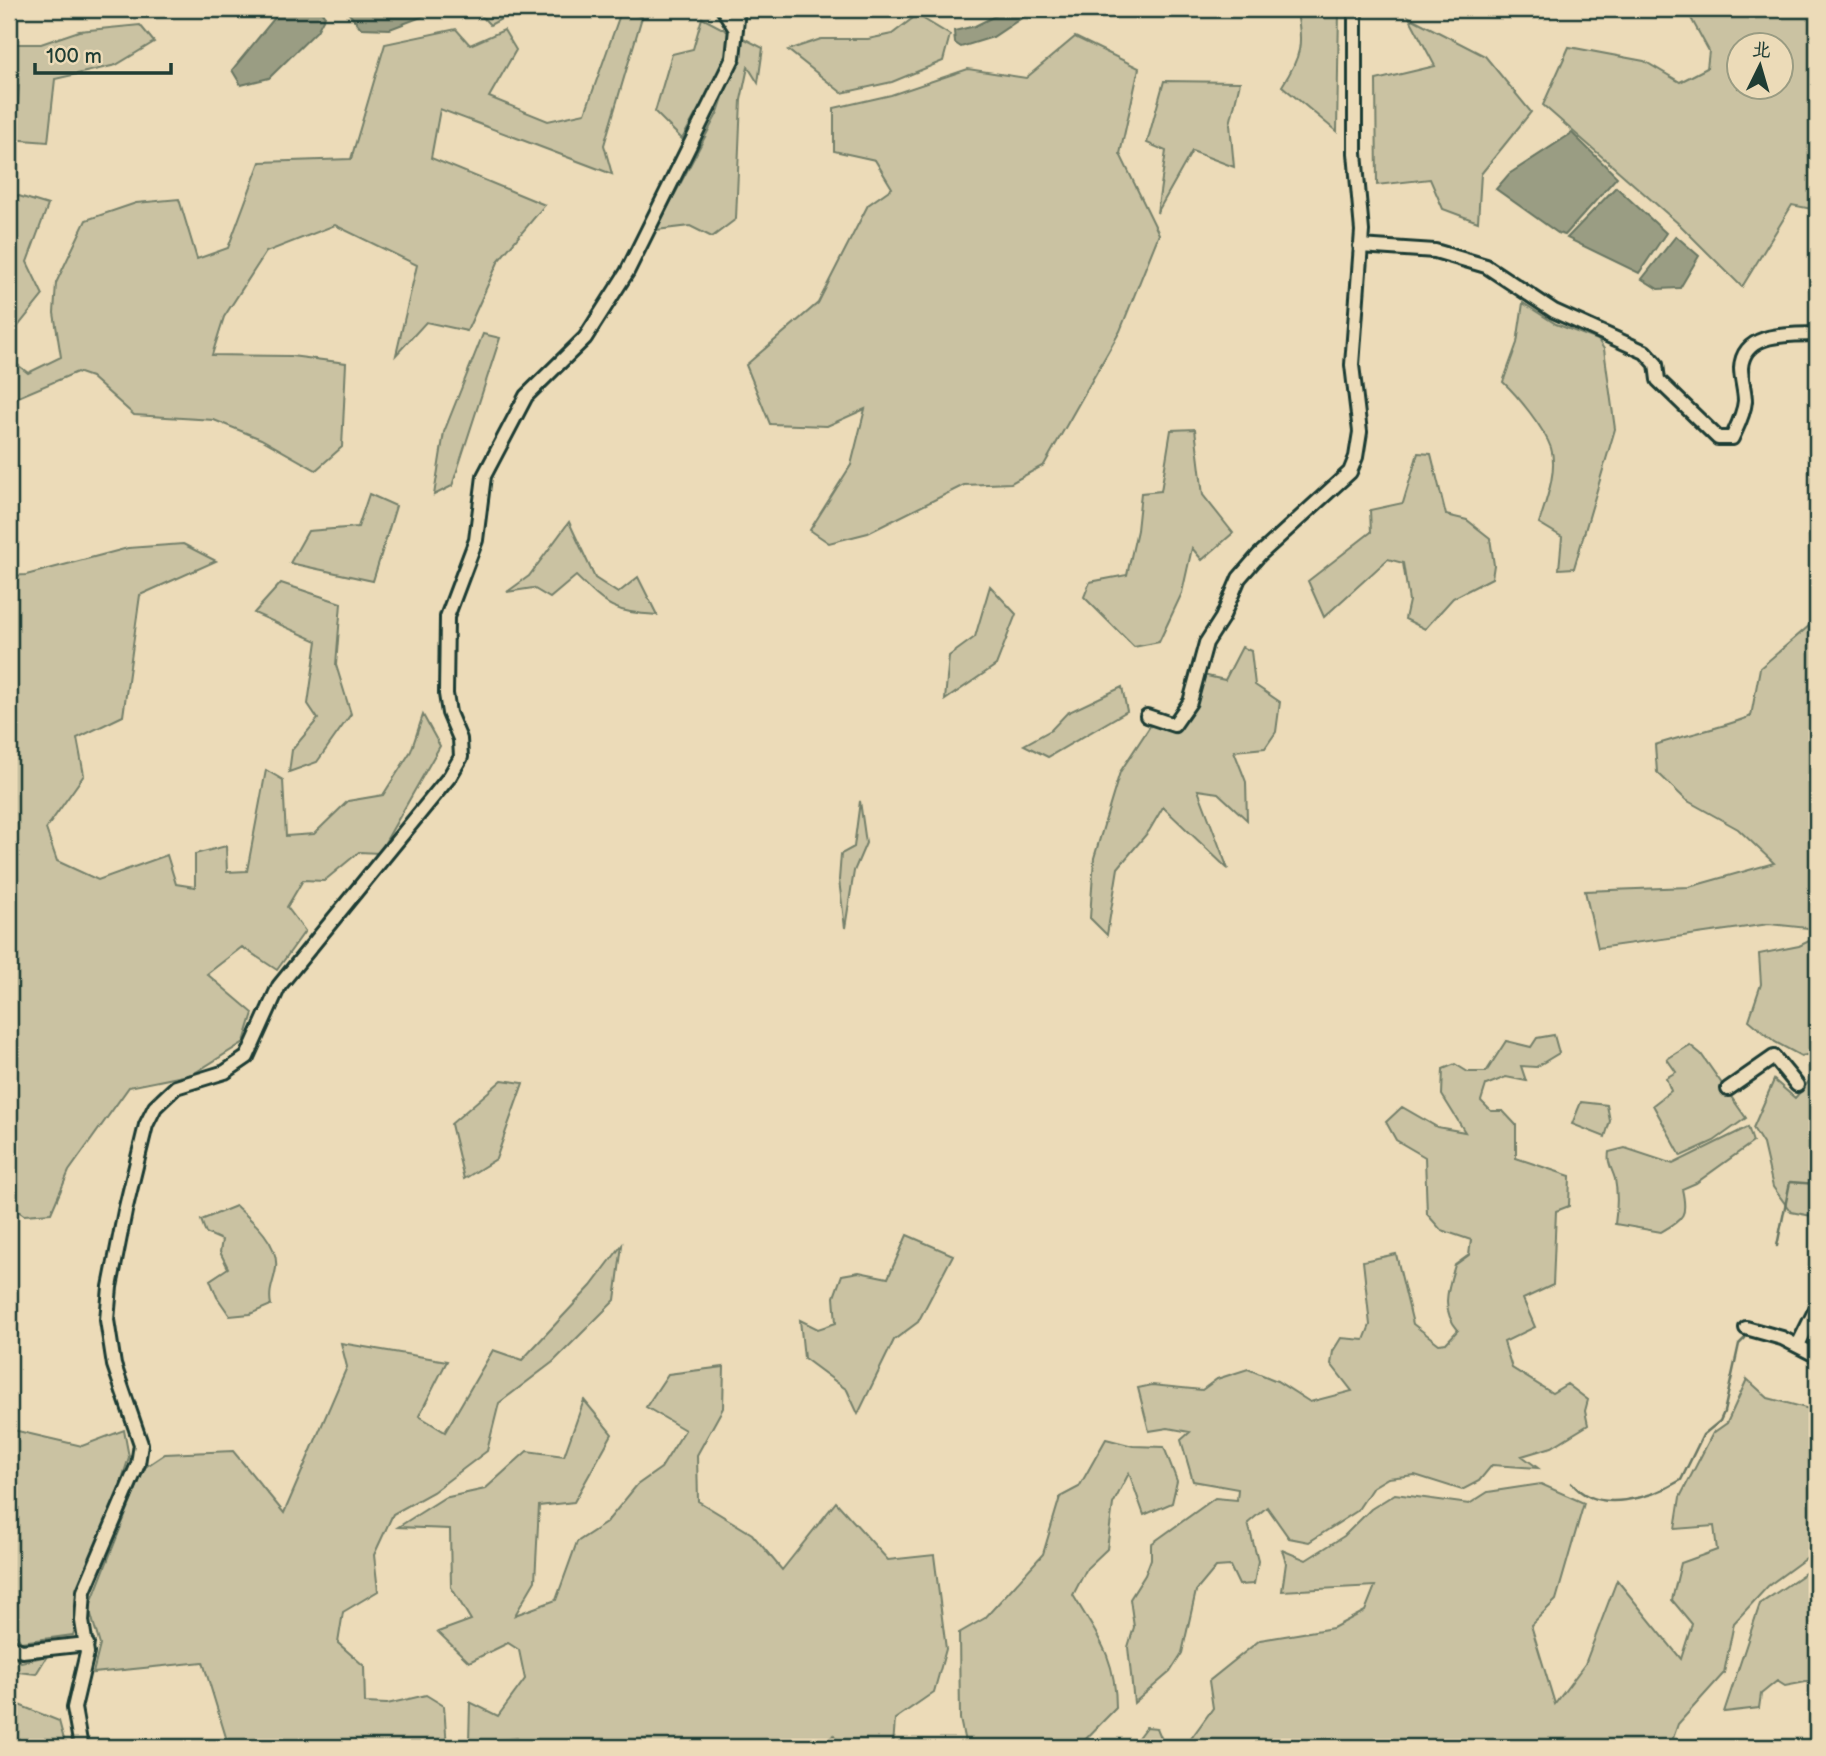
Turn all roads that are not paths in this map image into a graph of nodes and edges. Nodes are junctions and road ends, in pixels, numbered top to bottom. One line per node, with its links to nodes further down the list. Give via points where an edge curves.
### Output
1 (723, 9): 4 (street)
2 (738, 9): 4 (street)
3 (1355, 9): 5 (street)
4 (735, 28): 14 (street, via 733,58 627,272 586,338 526,396 484,477 476,540 447,617 446,694 461,757 279,986 247,1057 225,1072 176,1087 155,1107 146,1125 125,1211 107,1320 114,1366 141,1444 138,1464 84,1591 82,1621)
5 (1360, 246): 6 (street, via 1435,251 1486,266 1554,311 1645,352 1656,364 1658,380 1718,438 1732,438 1738,423 1745,402 1741,368 1752,343); 7 (street, via 1352,365 1360,432 1354,466 1239,578 1206,643 1182,717 1174,725)
6 (1817, 334)
7 (1147, 716)
8 (1797, 1085): 9 (street, via 1774,1057)
9 (1728, 1089)
10 (1817, 1307): 12 (street)
11 (1746, 1328): 12 (street)
12 (1798, 1345): 13 (street)
13 (1817, 1356)
14 (87, 1644): 15 (street, via 22,1651); 16 (street, via 74,1709)
15 (9, 1646)
16 (81, 1747)

